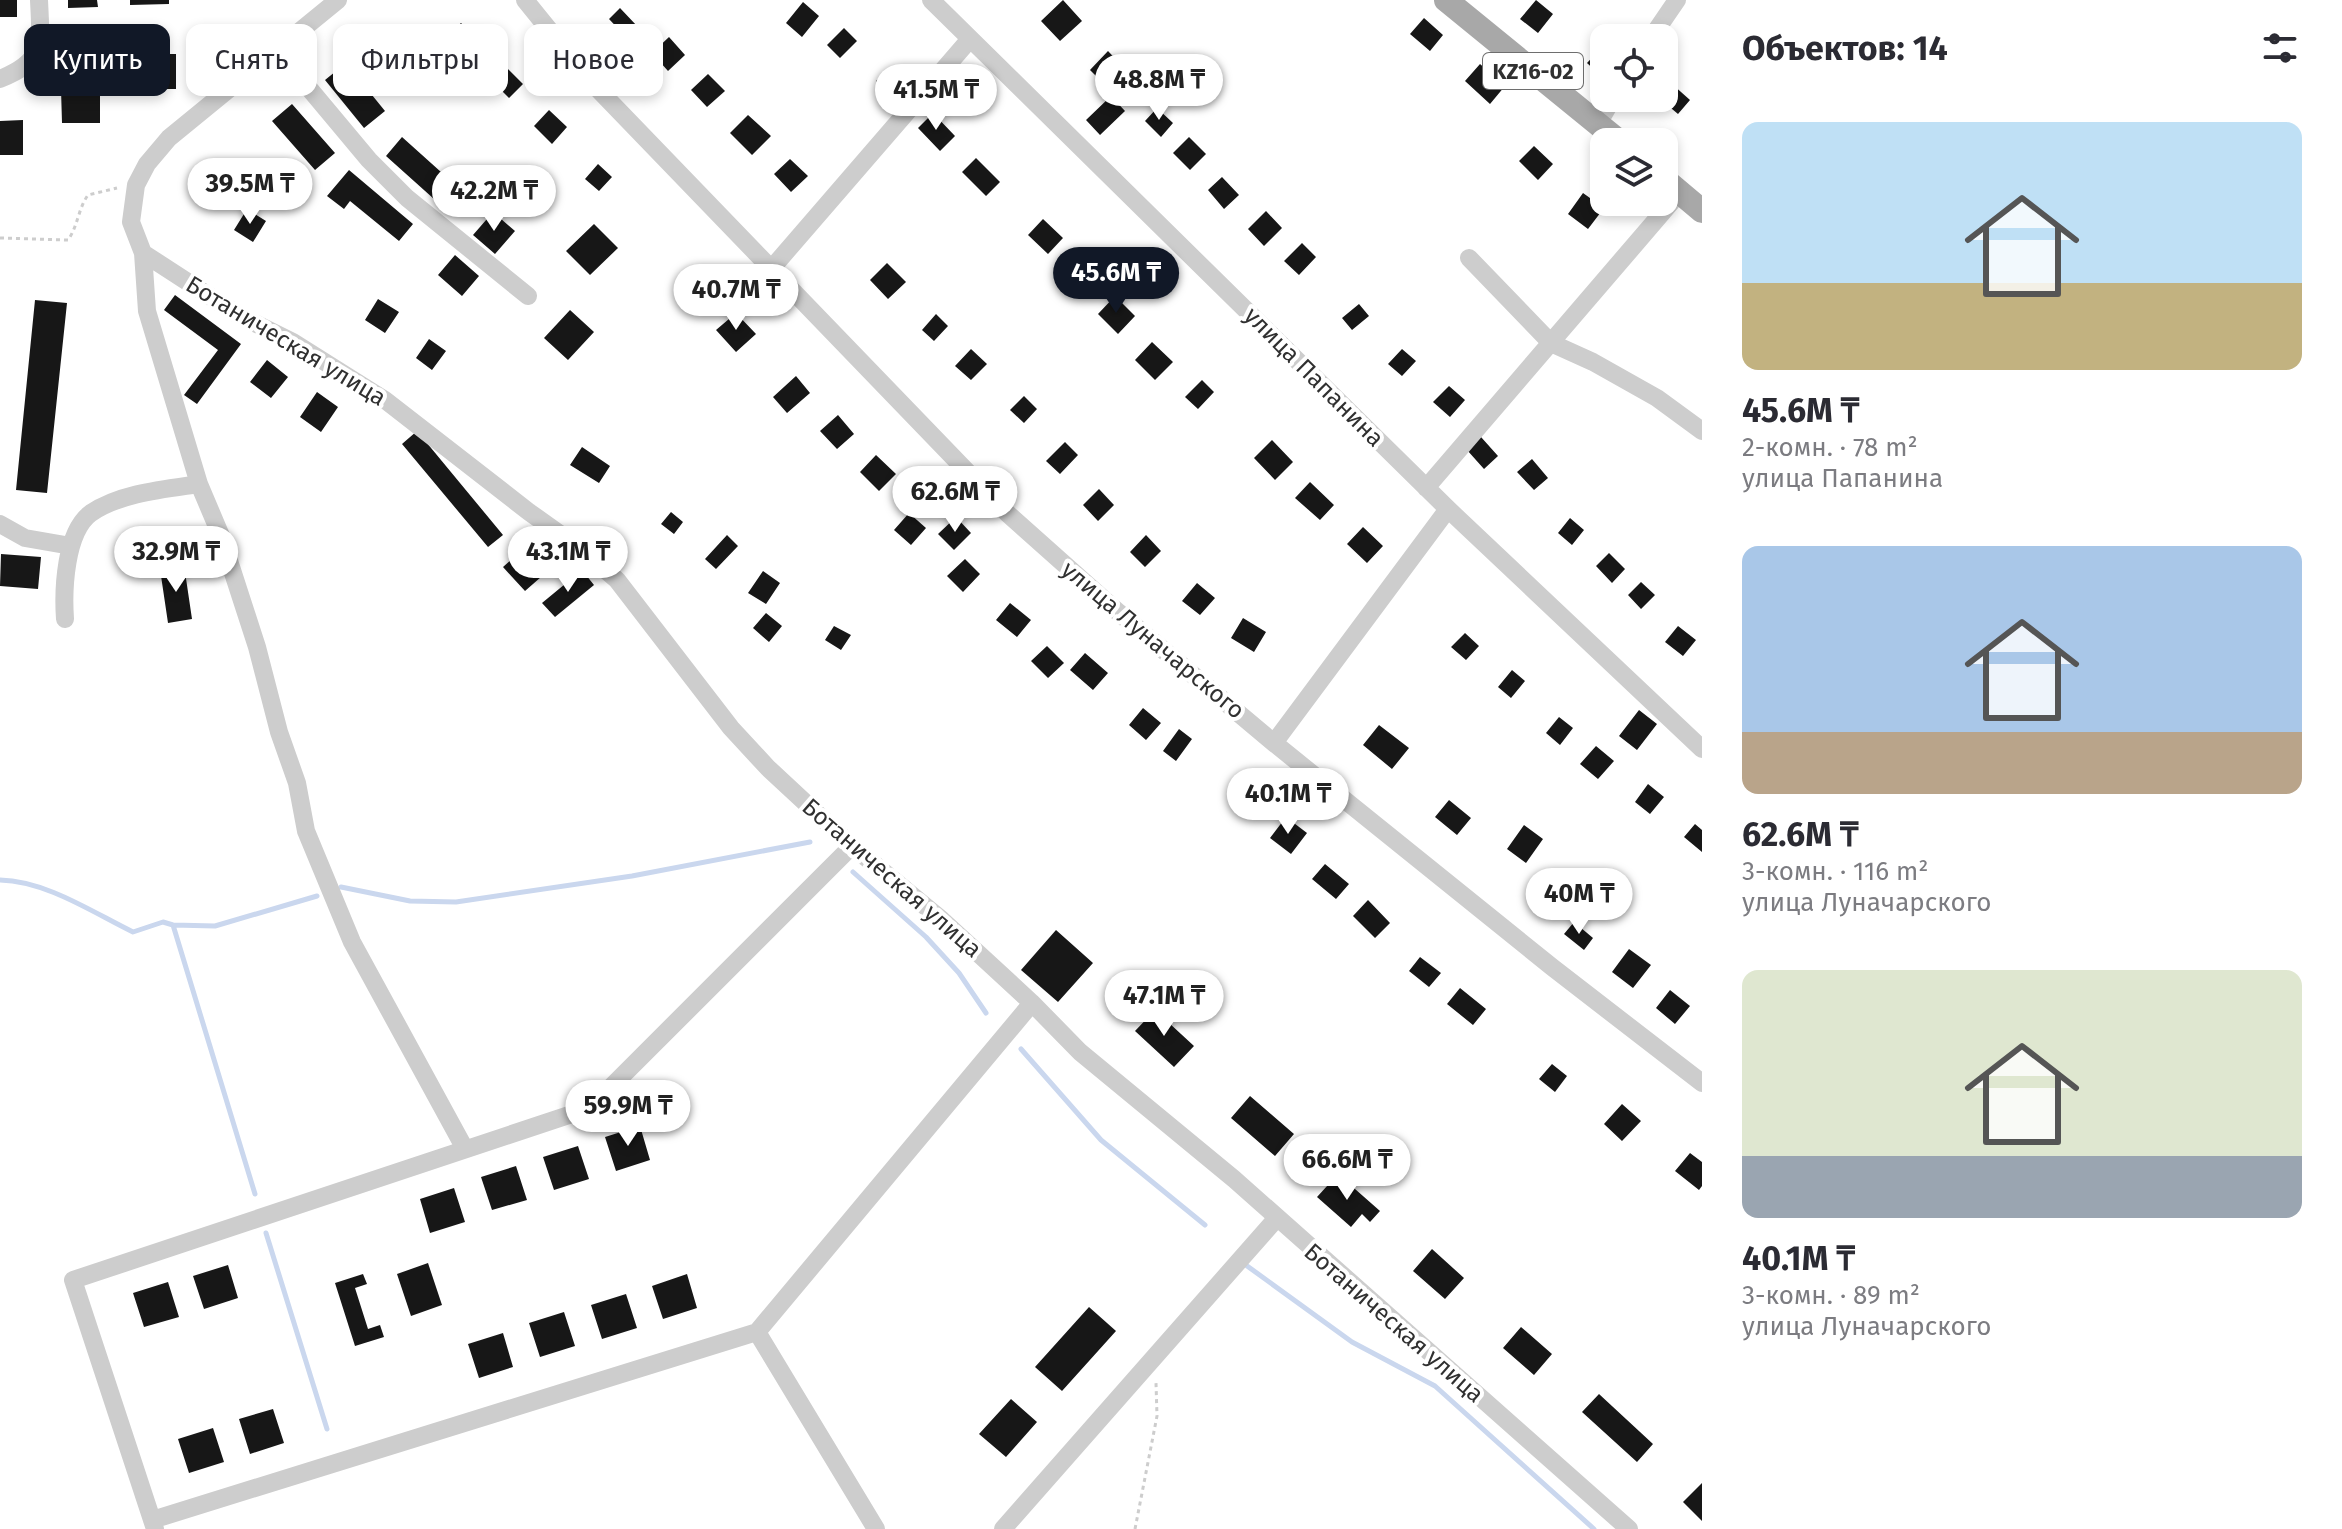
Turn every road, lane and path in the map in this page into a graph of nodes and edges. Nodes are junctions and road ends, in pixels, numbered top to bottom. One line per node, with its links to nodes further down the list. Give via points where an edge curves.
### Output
1 (39, 0): 10 (street, via 41,41 32,62)
2 (338, 0): 7 (street)
3 (525, 0): 23 (street, улица Луначарского, via 593,84)
4 (931, 0): 9 (street, улица Папанина)
5 (1446, 0): 14 (main road, KZ16-02)
6 (1677, 0): 8 (street)
7 (309, 24)
8 (1661, 24)
9 (970, 39): 23 (street); 28 (street, улица Папанина)
10 (0, 79)
11 (221, 96): 16 (street, via 169,138)
12 (315, 96): 24 (street, via 407,198)
13 (1605, 112): 14 (street)
14 (1598, 124): 15 (main road, KZ16-02)
15 (1603, 128)
16 (136, 185): 20 (path, via 88,195 68,240); 21 (street, via 131,222)
17 (1678, 191): 18 (main road)
18 (1702, 211)
19 (1649, 216): 25 (street)
20 (0, 238)
21 (143, 253): 27 (street, via 147,311); 35 (street, Ботаническая улица, via 385,400 581,549 617,580 731,728)
22 (1469, 258): 25 (street)
23 (772, 268): 33 (street, улица Луначарского, via 1008,514)
24 (528, 296)
25 (1551, 343): 26 (street, via 1657,398); 28 (street)
26 (1702, 431)
27 (199, 484): 31 (street, via 110,503 88,515); 38 (street, via 257,647 324,879 352,942)
28 (1426, 488): 29 (street, улица Папанина)
29 (1448, 509): 33 (street); 34 (street, улица Папанина)
30 (0, 524): 31 (street, via 25,538)
31 (71, 546): 32 (street)
32 (65, 619)
33 (1274, 743): 37 (street, улица Луначарского)
34 (1702, 749)
35 (852, 846): 36 (street, Ботаническая улица); 38 (street, via 590,1108)
36 (1032, 1003): 39 (street, Ботаническая улица, via 1080,1052); 40 (street)
37 (1702, 1083)
38 (465, 1149): 42 (street, via 73,1280)
39 (1276, 1219): 41 (street); 46 (street, Ботаническая улица)
40 (757, 1332): 42 (street); 43 (street)
41 (1155, 1358): 44 (street); 45 (path, via 1157,1416)
42 (153, 1525)
43 (876, 1529)
44 (1003, 1529)
45 (1135, 1529)
46 (1629, 1529)

